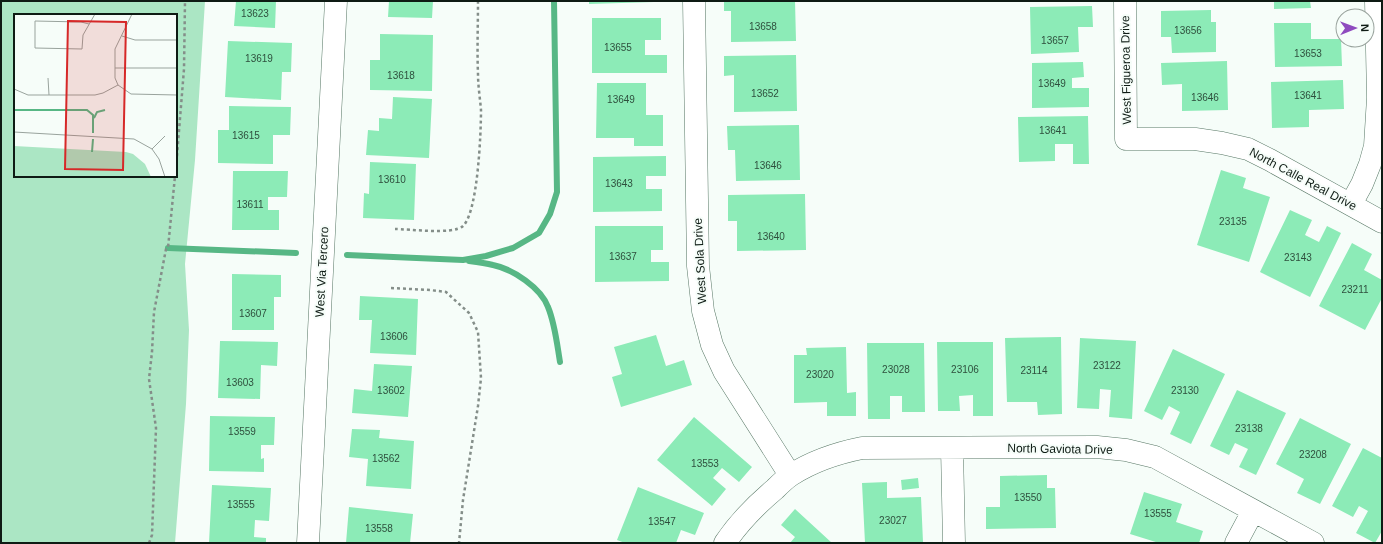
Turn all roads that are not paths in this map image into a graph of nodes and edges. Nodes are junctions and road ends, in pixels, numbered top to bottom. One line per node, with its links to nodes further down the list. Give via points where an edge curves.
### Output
1 (336, 1): 11 (street, West Via Tercero)
2 (694, 1): 9 (street, West Sola Drive, via 698,266 703,311 712,346 724,371)
3 (1125, 1): 5 (street, West Figueroa Drive)
4 (1376, 1): 6 (street, via 1378,98 1375,146 1362,184)
5 (1126, 139): 6 (street, North Calle Real Drive, via 1195,139 1222,142 1248,149)
6 (1351, 204): 7 (street, North Calle Real Drive)
7 (1382, 222)
8 (952, 448): 9 (street, North Gaviota Drive, via 862,448 821,459); 10 (street, North Gaviota Drive, via 1097,447 1126,450 1155,457); 13 (street)
9 (790, 475): 12 (street, via 736,527)
10 (1253, 511): 14 (street); 15 (street, North Gaviota Drive)
11 (308, 543)
12 (725, 543)
13 (954, 543)
14 (1236, 543)
15 (1313, 543)

